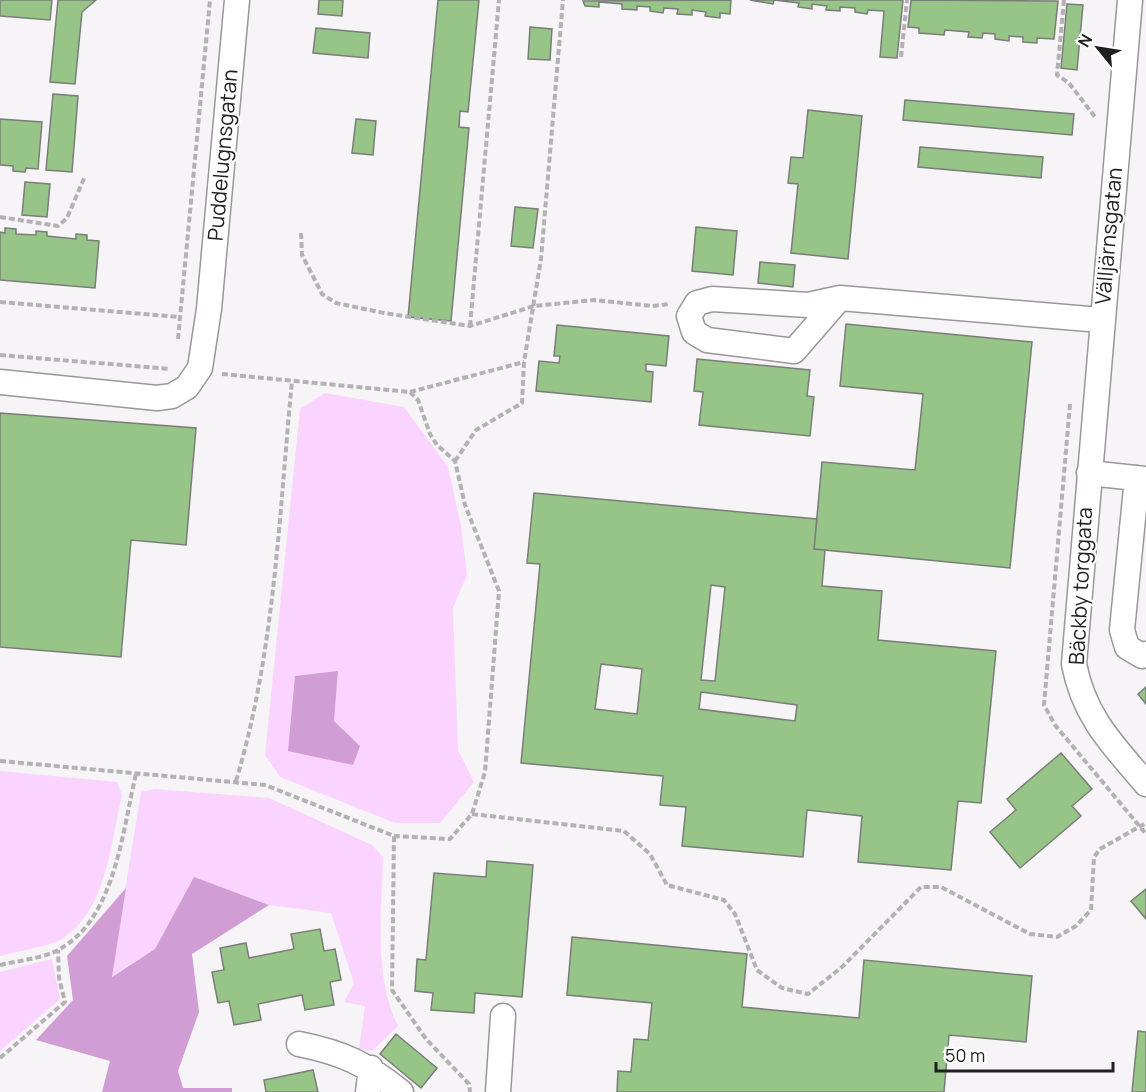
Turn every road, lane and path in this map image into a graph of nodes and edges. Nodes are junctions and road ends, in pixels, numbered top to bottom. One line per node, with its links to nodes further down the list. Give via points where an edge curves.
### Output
1 (210, 0): 17 (path)
2 (237, 0): 23 (street, Puddelugnsgatan, via 209,309)
3 (499, 0): 19 (path)
4 (562, 0): 16 (path)
5 (907, 0): 8 (path)
6 (1064, 0): 9 (path, via 1057,75 1069,83)
7 (1130, 0): 18 (street, Välljärnsgatan)
8 (902, 57)
9 (1095, 117)
10 (85, 176): 11 (path, via 67,218 58,226)
11 (0, 217)
12 (301, 233): 19 (path, via 302,255 322,294 336,303)
13 (840, 298): 15 (street, via 808,305 712,298); 15 (street, via 794,351 707,340 694,332 689,316); 18 (street)
14 (0, 302): 17 (path)
15 (697, 303): 16 (path, via 652,306 594,300)
16 (534, 306): 19 (path); 22 (path)
17 (180, 317): 20 (path)
18 (1101, 320): 28 (street, Välljärnsgatan)
19 (470, 326)
20 (178, 349)
21 (0, 355): 23 (path)
22 (524, 362): 26 (path); 27 (path, via 522,403 476,430)
23 (197, 372): 24 (path); 25 (street, via 187,387 172,396 157,398)
24 (292, 381): 26 (path); 34 (path, via 265,657)
25 (0, 382)
26 (410, 392): 27 (path, via 418,400 437,445)
27 (455, 460): 36 (path, via 465,505 499,591 485,772)
28 (1089, 473): 29 (street); 35 (street, Bäckby torggata, via 1074,664 1088,711)
29 (1142, 478): 30 (street, via 1122,630 1127,647 1142,656)
30 (1146, 654)
31 (1055, 725): 38 (path)
32 (0, 760): 33 (path)
33 (136, 774): 34 (path); 41 (path, via 102,904 87,926)
34 (236, 781): 40 (path, via 265,785)
35 (1146, 784)
36 (472, 814): 38 (path, via 624,831 650,854 667,885 724,900 735,914 757,970 782,988 808,994 842,967 921,887 941,887 1030,934 1057,937 1076,926 1091,910 1094,857 1100,849); 40 (path, via 450,839)
37 (1146, 822): 38 (path)
38 (1140, 827): 39 (path)
39 (1146, 834)
40 (394, 836): 49 (path, via 392,990 426,1039 469,1084)
41 (57, 950): 42 (path); 45 (path, via 65,1002)
42 (0, 965)
43 (503, 1016): 50 (street)
44 (299, 1044): 46 (street, via 328,1050)
45 (0, 1058)
46 (371, 1068): 47 (street); 48 (street)
47 (368, 1092)
48 (401, 1092)
49 (470, 1092)
50 (498, 1092)

